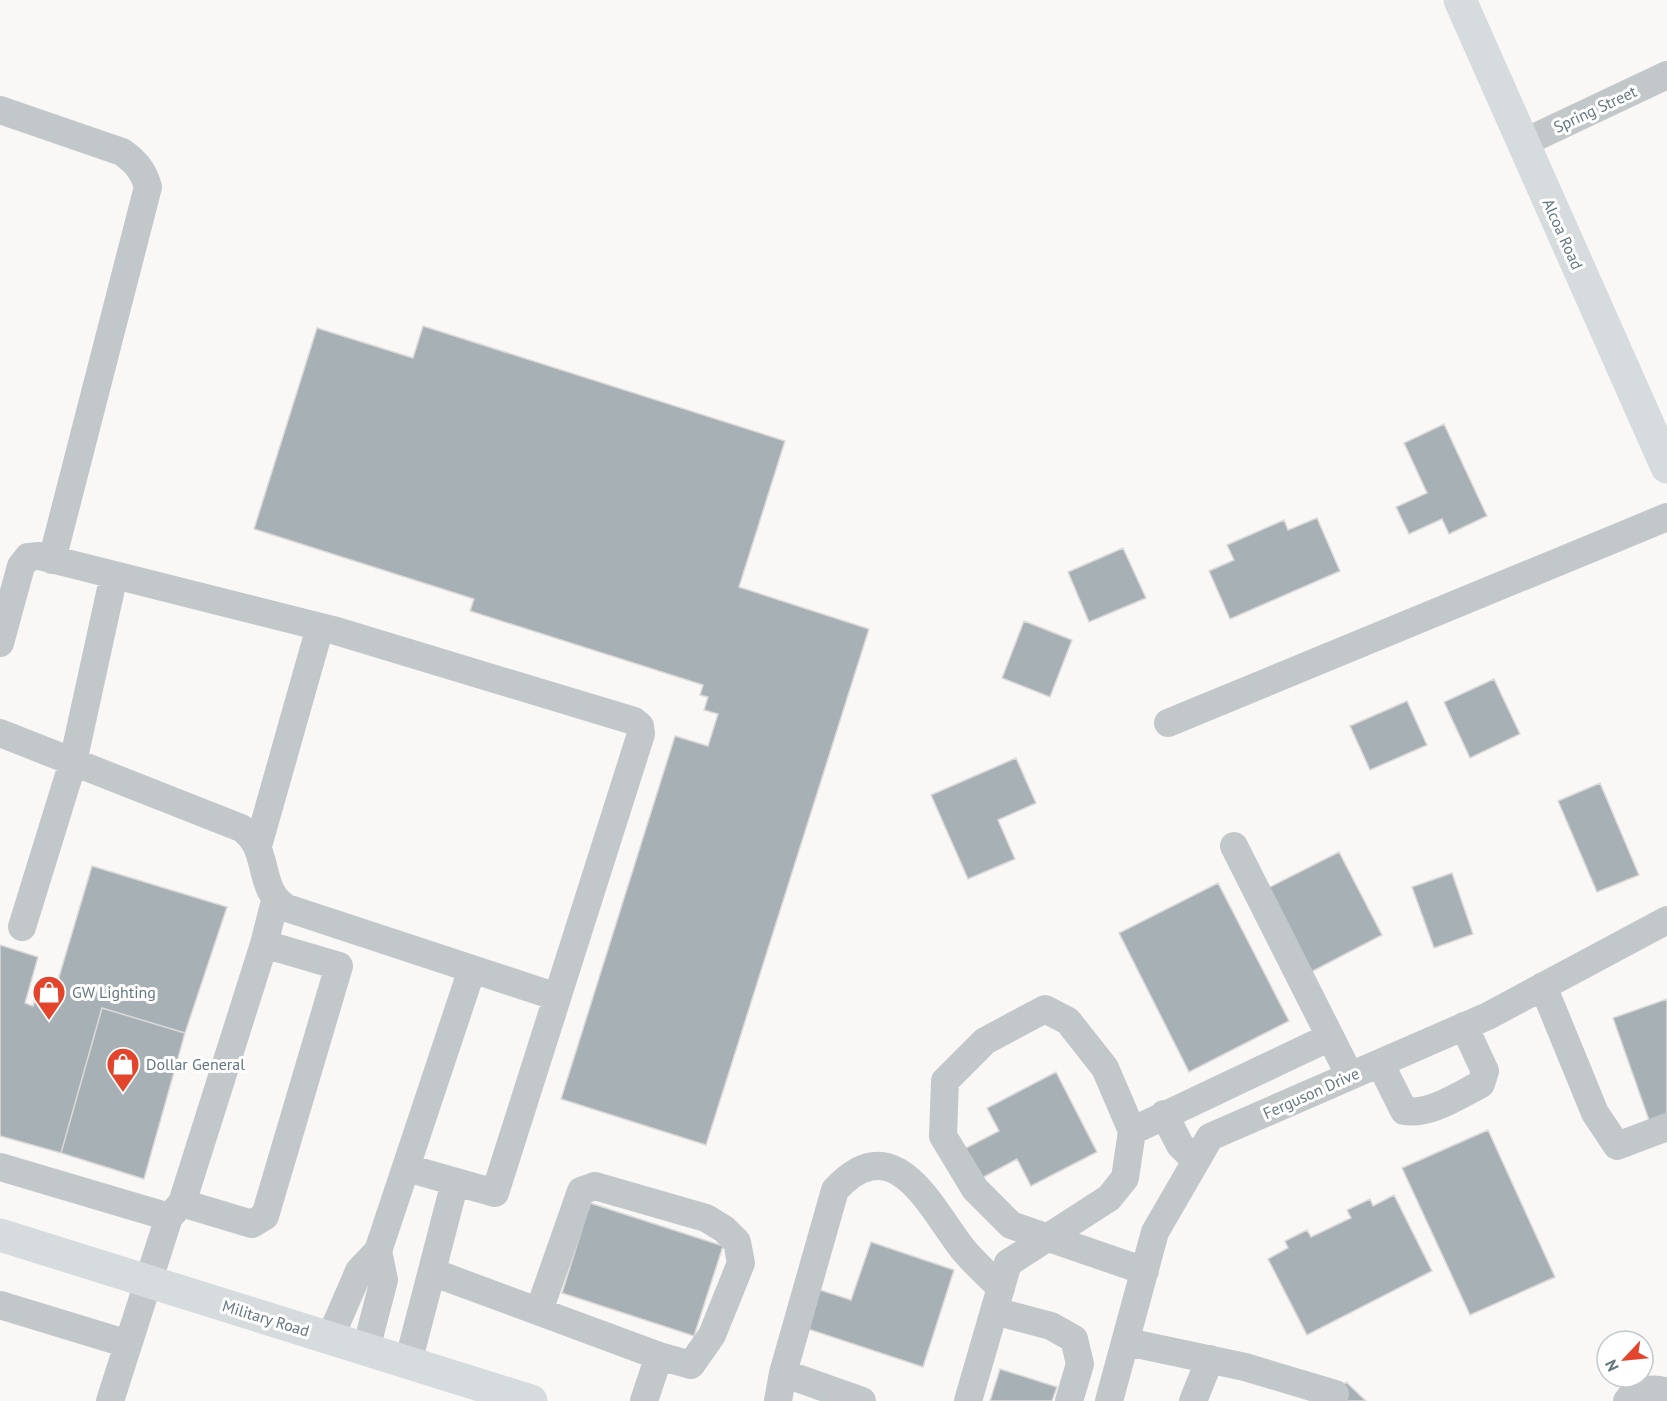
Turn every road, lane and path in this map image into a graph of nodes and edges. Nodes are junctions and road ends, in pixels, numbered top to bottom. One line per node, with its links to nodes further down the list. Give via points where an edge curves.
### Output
1 (1460, 0): 4 (main road, Alcoa Road)
2 (1667, 75): 4 (street, Spring Street)
3 (0, 110): 7 (street, via 122,152 136,162 148,187)
4 (1523, 143): 5 (main road, Alcoa Road)
5 (1667, 467)
6 (1667, 517): 11 (street)
7 (52, 560): 8 (street); 10 (street, via 28,557 21,566)
8 (114, 575): 9 (street); 13 (street)
9 (320, 627): 14 (street); 24 (street, via 634,721 640,726)
10 (0, 643)
11 (1167, 723)
12 (0, 733): 13 (street)
13 (73, 762): 14 (street, via 241,828 251,834); 18 (street)
14 (258, 846): 16 (street)
15 (1234, 846): 26 (street)
16 (275, 901): 19 (street); 20 (street)
17 (1667, 920): 23 (street, Ferguson Drive)
18 (22, 927)
19 (350, 929): 21 (street); 22 (street)
20 (264, 944): 21 (street); 36 (street)
21 (339, 966): 36 (street, via 265,1216 252,1224)
22 (472, 969): 24 (street); 34 (street)
23 (1543, 986): 25 (street, Ferguson Drive); 30 (street, via 1596,1113 1617,1146)
24 (557, 997): 35 (street, via 495,1193)
25 (1464, 1026): 27 (street, Ferguson Drive); 27 (street, via 1485,1071 1481,1084 1434,1107 1414,1113 1404,1111)
26 (1330, 1037): 28 (street); 29 (street)
27 (1380, 1063): 28 (street, Ferguson Drive)
28 (1350, 1076): 32 (street, Ferguson Drive, via 1210,1137)
29 (1164, 1114): 31 (street); 32 (street, via 1180,1145)
30 (1667, 1126)
31 (1132, 1131): 38 (street, via 1125,1178 1109,1198); 38 (street, via 1105,1068 1068,1021 1045,1009 985,1041 945,1081 943,1136 975,1189 1011,1226)
32 (1196, 1161): 40 (street, Ferguson Drive, via 1155,1232)
33 (0, 1167): 36 (street)
34 (407, 1168): 35 (street); 39 (street)
35 (455, 1182): 41 (street)
36 (176, 1210): 42 (street)
37 (0, 1235): 42 (main road, Military Road)
38 (1047, 1238): 40 (street); 43 (street, via 1008,1263)
39 (378, 1251): 46 (street, via 359,1271); 49 (street, via 384,1280)
40 (1145, 1271): 47 (street, Ferguson Drive)
41 (432, 1272): 45 (street); 52 (street)
42 (148, 1281): 46 (main road, Military Road); 48 (street)
43 (998, 1299): 53 (street, via 911,1178 883,1165 850,1173 835,1190); 61 (street); 62 (street, via 1074,1339 1080,1364)
44 (0, 1305): 48 (street)
45 (539, 1311): 50 (street); 50 (street, via 581,1191 595,1186 706,1218 737,1242 741,1263 712,1335 691,1365)
46 (330, 1338): 49 (main road, Military Road)
47 (1127, 1342): 51 (street); 63 (street, Ferguson Drive)
48 (129, 1344): 56 (street)
49 (366, 1349): 52 (main road, Military Road)
50 (659, 1356): 58 (street)
51 (1210, 1359): 55 (street); 64 (street)
52 (408, 1363): 57 (main road, Military Road)
53 (783, 1373): 59 (street); 60 (street)
54 (1667, 1392): 65 (street, via 1658,1388 1631,1395)
55 (1335, 1394)
56 (110, 1401)
57 (531, 1401)
58 (644, 1401)
59 (778, 1401)
60 (862, 1401)
61 (968, 1401)
62 (1069, 1401)
63 (1109, 1401)
64 (1193, 1401)
65 (1627, 1401)

